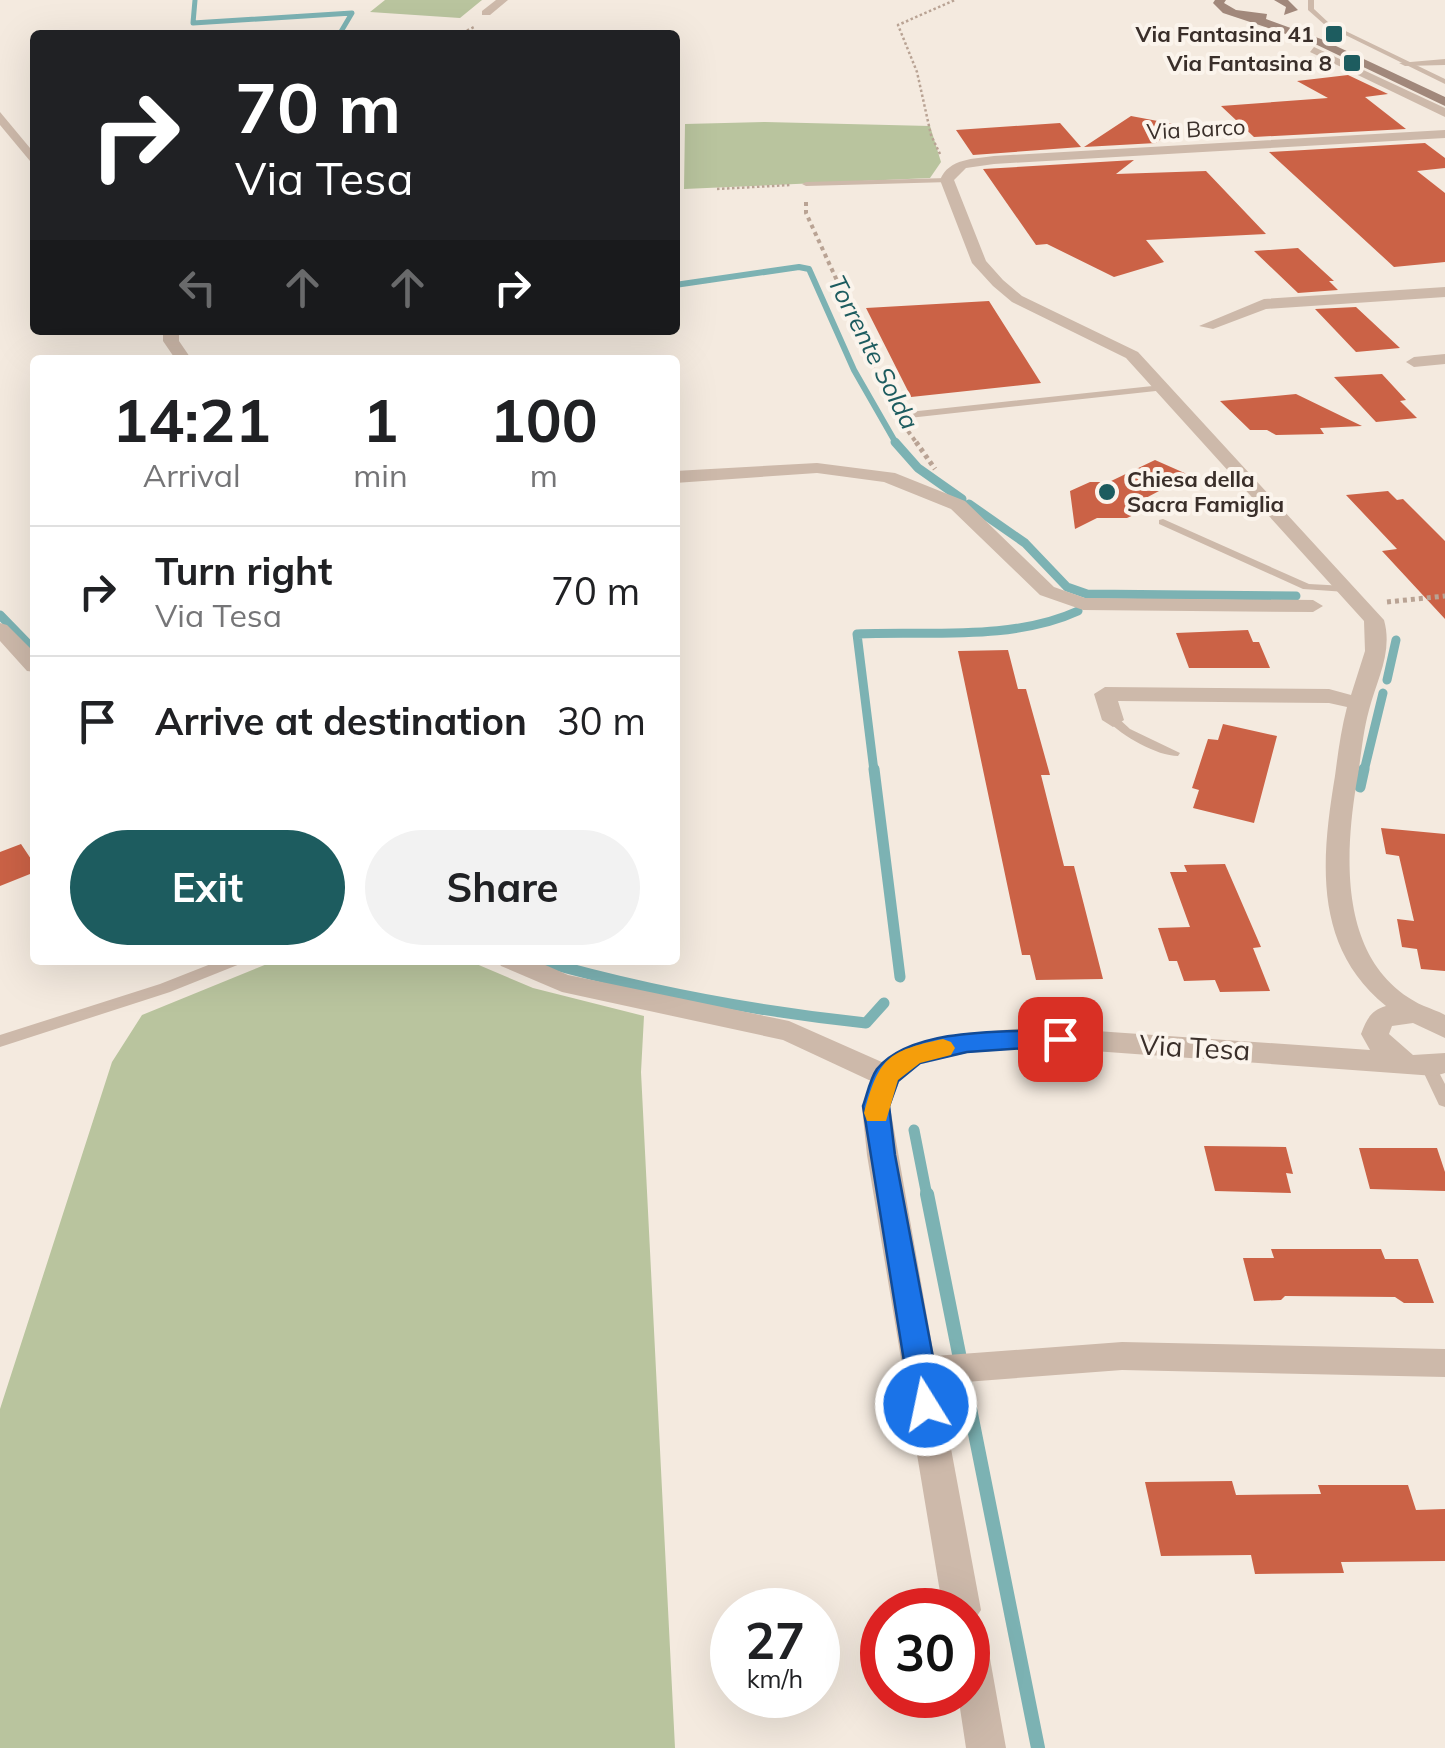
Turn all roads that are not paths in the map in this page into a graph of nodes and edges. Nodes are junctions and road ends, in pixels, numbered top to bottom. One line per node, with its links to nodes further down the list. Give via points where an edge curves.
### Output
1 (503, 0): 5 (street)
2 (1312, 0): 9 (lane, via 1311,10 1327,24)
3 (1218, 1): 6 (street, via 1221,8)
4 (1288, 4): 6 (street); 11 (street, via 1300,25)
5 (486, 13)
6 (1250, 16): 12 (street)
7 (1314, 50): 13 (street)
8 (1445, 62): 9 (street)
9 (1405, 63): 10 (lane)
10 (1445, 82)
11 (1445, 92)
12 (1445, 102)
13 (1445, 112)
14 (0, 116): 16 (street)
15 (1445, 134): 17 (street, Via Barco, via 994,160)
16 (30, 155)
17 (946, 177): 18 (lane); 23 (street, via 980,263 998,284 1017,300 1132,355)
18 (806, 184)
19 (1445, 292): 20 (street, via 1264,304)
20 (1207, 326)
21 (1445, 359): 22 (street)
22 (1414, 362)
23 (1162, 388): 24 (lane); 27 (street)
24 (909, 416)
25 (680, 477): 28 (street, via 817,468 888,476 958,506 1048,591 1083,604)
26 (1163, 522): 27 (lane, via 1306,587)
27 (1346, 589): 31 (street, via 1378,633)
28 (1313, 606)
29 (3, 635): 30 (street)
30 (30, 661)
31 (1359, 703): 32 (street, via 1329,696 1105,694); 36 (street, via 1335,837 1336,906 1346,937)
32 (1113, 720): 33 (lane)
33 (1174, 752)
34 (222, 965): 40 (lane)
35 (521, 965): 43 (street, via 562,983 788,1031)
36 (1376, 983): 37 (street); 39 (street)
37 (1413, 1012): 38 (street); 39 (street, Via Tesa, via 1390,1014)
38 (1444, 1026)
39 (1376, 1029): 41 (street, Via Tesa); 42 (street, via 1384,1051)
40 (0, 1041)
41 (1332, 1055): 42 (street, Via Tesa); 43 (street, Via Tesa, via 1039,1038 967,1042 912,1055)
42 (1426, 1064): 44 (lane)
43 (887, 1076): 46 (street, via 876,1106 882,1155)
44 (1445, 1101)
45 (1445, 1363): 46 (street, via 1122,1356)
46 (926, 1370): 47 (street)
47 (959, 1588)
48 (981, 1718): 49 (street)
49 (986, 1748)

